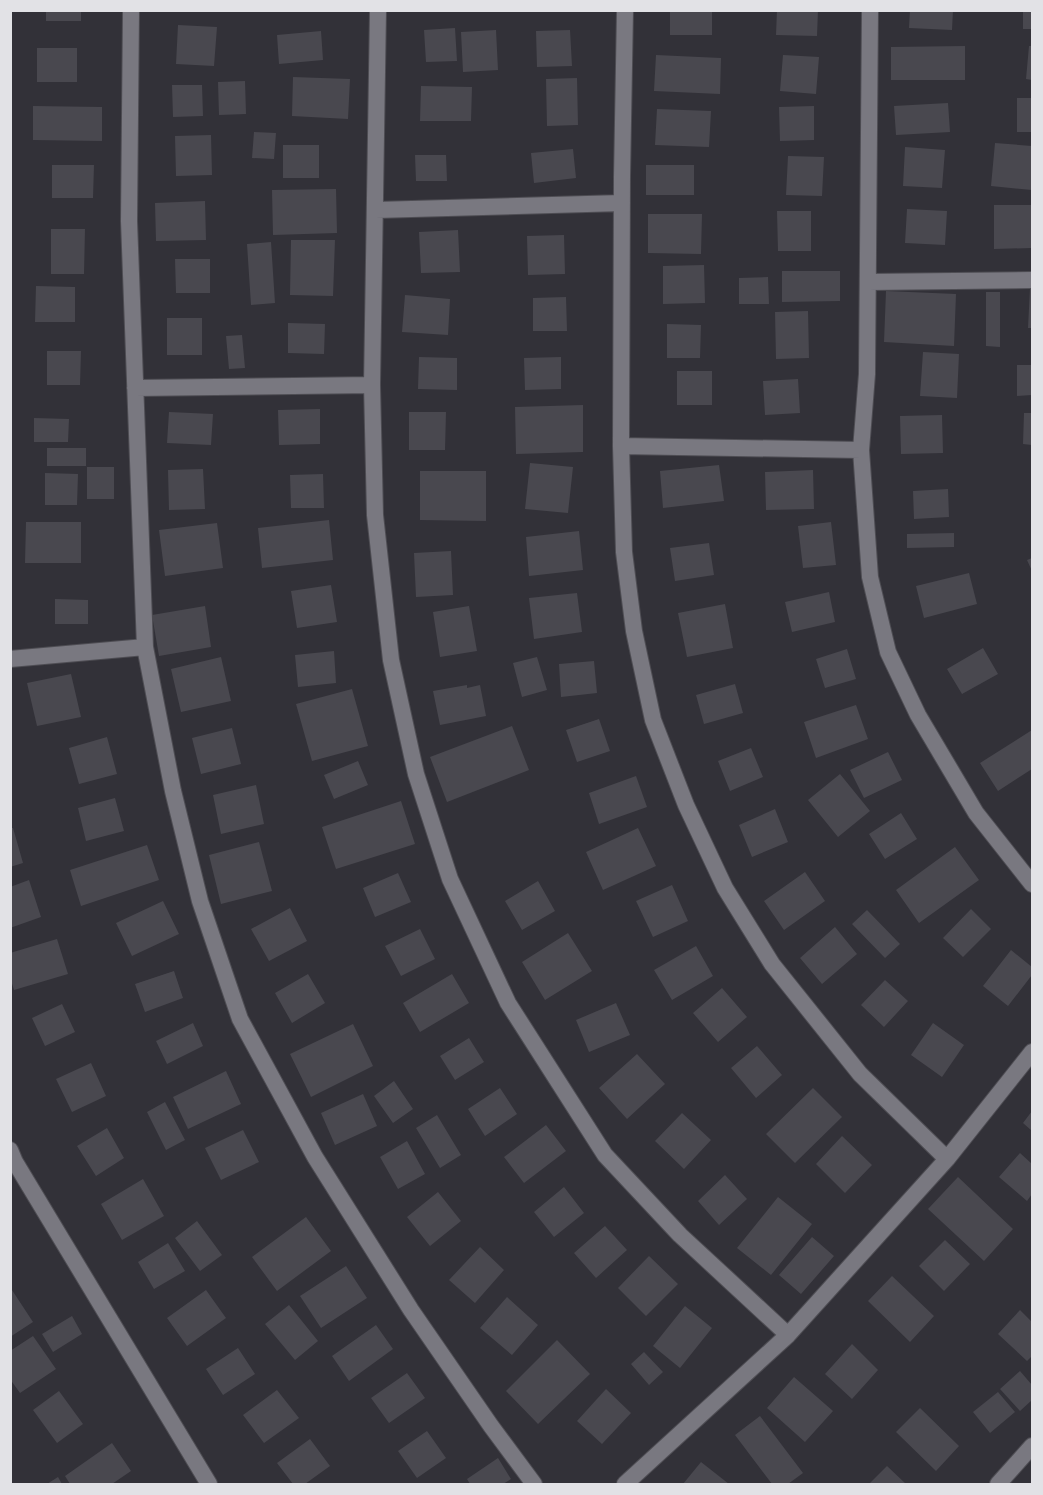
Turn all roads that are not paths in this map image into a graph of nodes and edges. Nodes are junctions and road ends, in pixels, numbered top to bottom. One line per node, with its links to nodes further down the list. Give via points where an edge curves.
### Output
1 (131, 10): 10 (street, via 129,221)
2 (378, 10): 6 (street)
3 (625, 10): 5 (street)
4 (870, 10): 8 (street)
5 (622, 203): 6 (street); 11 (street)
6 (376, 210): 9 (street)
7 (1032, 280): 8 (street)
8 (868, 282): 12 (street)
9 (372, 385): 10 (street); 19 (street, via 375,515 391,660 416,774 450,879 508,1003 605,1155 680,1235)
10 (135, 388): 13 (street)
11 (621, 446): 12 (street); 18 (street, via 624,552 634,631 653,720 686,805 725,888 772,964 860,1074)
12 (861, 450): 15 (street, via 870,578 888,652 918,714 976,813)
13 (145, 647): 14 (street); 22 (street, via 173,791 200,901 240,1019 315,1157 381,1262 424,1330)
14 (10, 659)
15 (1032, 884)
16 (1032, 1052): 18 (street)
17 (10, 1149): 21 (street)
18 (947, 1159): 19 (street)
19 (788, 1335): 23 (street)
20 (1032, 1446): 24 (street)
21 (202, 1482)
22 (534, 1485)
23 (625, 1485)
24 (998, 1485)

